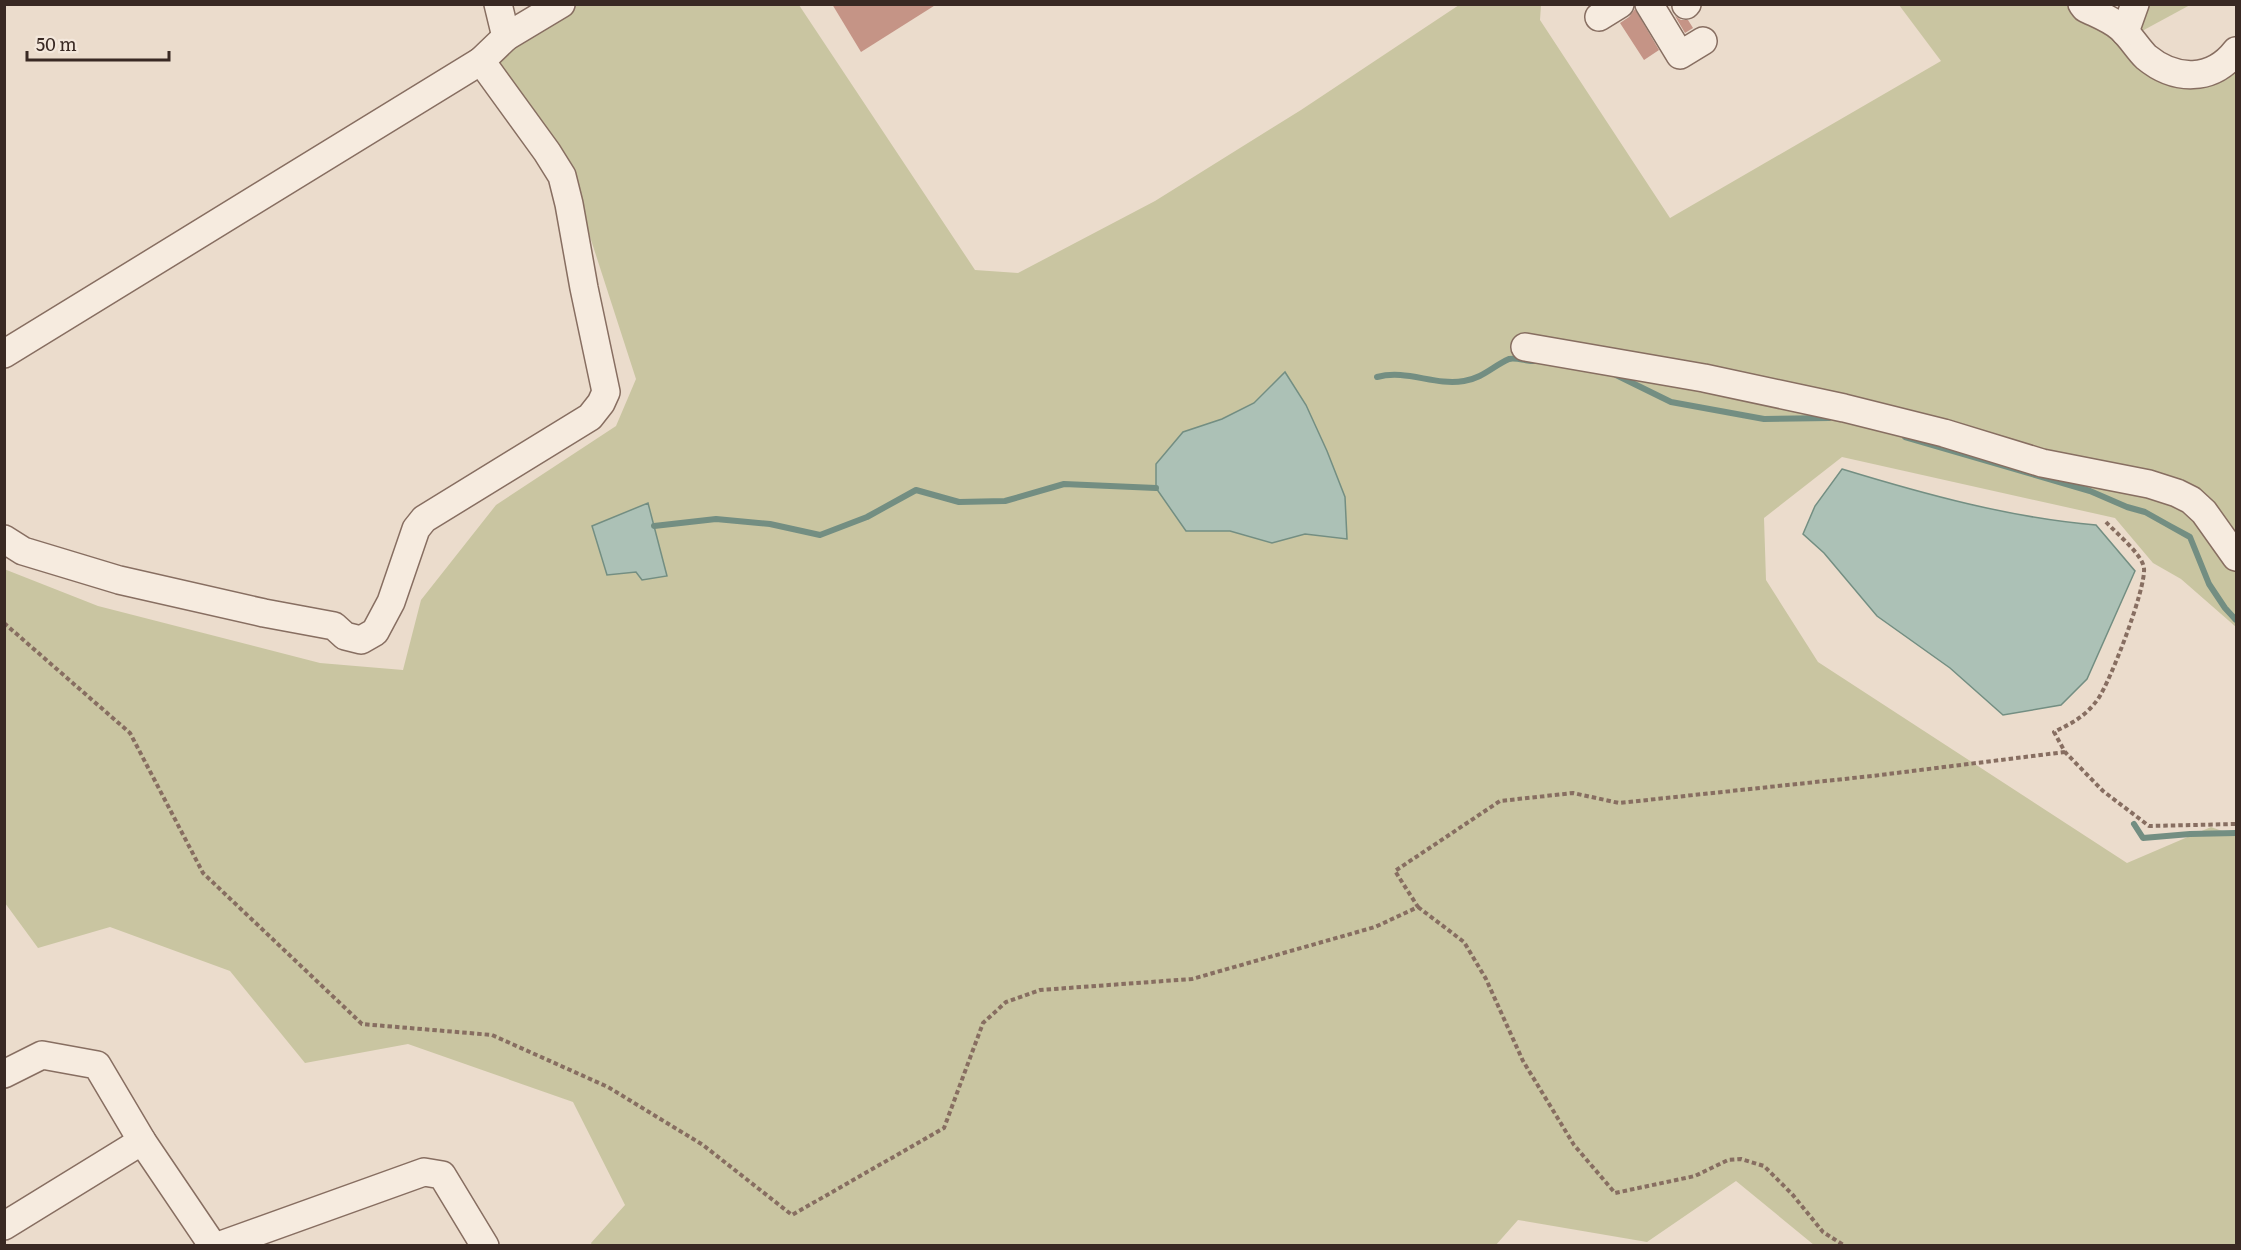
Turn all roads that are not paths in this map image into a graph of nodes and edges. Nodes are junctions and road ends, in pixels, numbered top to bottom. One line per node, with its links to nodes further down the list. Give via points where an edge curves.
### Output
1 (498, 4): 7 (street)
2 (561, 4): 7 (street)
3 (1649, 4): 8 (street, via 1680,55)
4 (2082, 4): 6 (street)
5 (2135, 4): 6 (street)
6 (2125, 32): 9 (street, via 2155,64 2190,75 2207,74 2225,64)
7 (506, 37): 10 (street)
8 (1702, 41)
9 (2236, 51)
10 (481, 61): 12 (street); 13 (street, via 562,176 606,392 590,417 424,519 416,529 391,602 375,633 360,640 345,636 334,626 119,580 23,551)
11 (1525, 347): 14 (street, via 1704,378 1844,408 2042,463 2158,487 2191,500)
12 (4, 354)
13 (4, 539)
14 (2236, 557)
15 (4, 1074): 16 (street, via 42,1055 97,1065)
16 (142, 1141): 17 (street); 19 (street)
17 (4, 1226)
18 (479, 1243): 20 (street, via 442,1175 424,1172)
19 (213, 1245)
20 (218, 1245)

